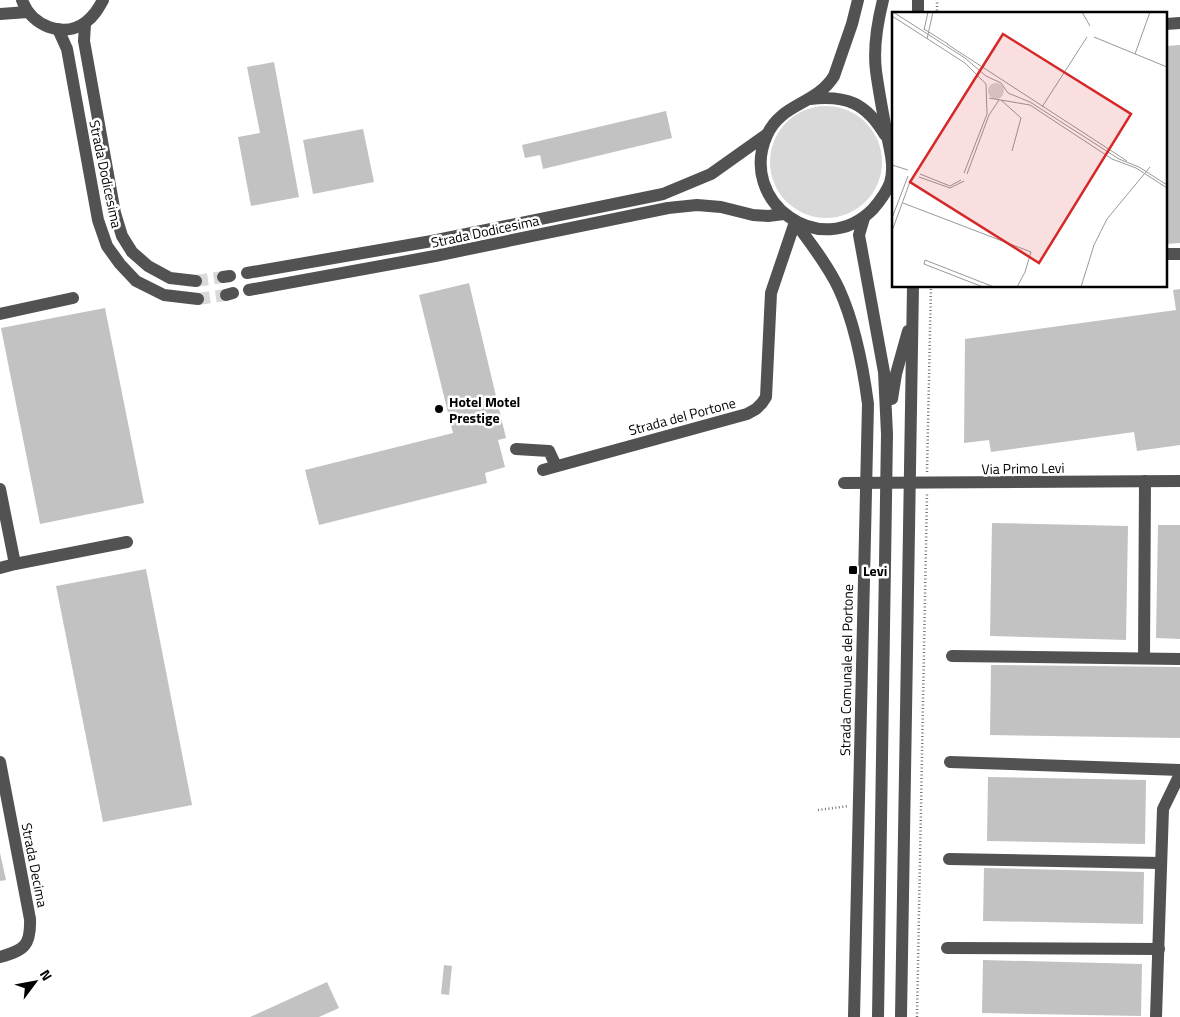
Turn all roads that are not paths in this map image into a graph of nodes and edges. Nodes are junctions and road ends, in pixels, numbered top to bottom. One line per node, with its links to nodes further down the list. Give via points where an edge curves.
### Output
1 (103, 0): 6 (street)
2 (858, 0): 8 (street, Strada Comunale del Portone, via 834,76)
3 (883, 0): 10 (street, Strada Comunale del Portone, via 877,21 875,54)
4 (25, 6): 5 (street); 7 (street, via 42,24)
5 (0, 14)
6 (84, 24): 7 (street); 19 (street, Strada Dodicesima, via 84,42 122,236 132,252 148,266 170,278)
7 (58, 30): 23 (street, Strada Dodicesima, via 67,49 98,220 107,246 136,280 164,295)
8 (810, 99): 9 (street, Strada Comunale del Portone, via 788,109); 10 (street, Strada Comunale del Portone, via 830,97 849,101 866,110)
9 (766, 135): 13 (street, Strada Comunale del Portone, via 761,171 771,199); 14 (street, Strada Dodicesima, via 711,174 663,194)
10 (888, 139): 11 (street, Strada Comunale del Portone)
11 (892, 158)
12 (892, 170): 15 (street, Strada Comunale del Portone, via 890,183 881,201)
13 (784, 214): 16 (street, Strada Comunale del Portone); 17 (street, Strada Dodicesima, via 753,215 721,207 688,206)
14 (546, 218): 17 (street, Strada Dodicesima); 18 (street, Strada Dodicesima)
15 (864, 218): 16 (street, Strada Comunale del Portone, via 832,229 812,228); 26 (street, via 859,235 884,372)
16 (795, 222): 28 (street, Strada del Portone, via 771,293 766,397 762,403 747,414); 32 (street, Strada Comunale del Portone, via 836,283 851,321 868,404)
17 (549, 233): 21 (street, Strada Dodicesima)
18 (247, 273)
19 (196, 282)
20 (913, 288): 24 (street)
21 (249, 290)
22 (73, 298): 25 (street)
23 (198, 300)
24 (913, 313): 26 (street, via 896,374); 35 (street)
25 (0, 314)
26 (887, 434): 33 (street)
27 (516, 448): 28 (street, via 549,451)
28 (556, 466): 29 (street, Strada del Portone)
29 (543, 470)
30 (1180, 481): 31 (street, Via Primo Levi)
31 (1145, 482): 35 (street, Via Primo Levi); 41 (street)
32 (866, 483): 33 (street, Via Primo Levi); 34 (street, Via Primo Levi); 52 (street, Strada Comunale del Portone)
33 (886, 483): 35 (street, Via Primo Levi); 53 (street)
34 (844, 484)
35 (909, 484): 54 (street)
36 (0, 489): 38 (street)
37 (127, 542): 38 (street)
38 (15, 564): 39 (street)
39 (0, 568)
40 (952, 656): 41 (street)
41 (1144, 658): 42 (street)
42 (1180, 659)
43 (0, 762): 51 (street, Strada Decima, via 31,934 21,949)
44 (950, 762): 45 (street)
45 (1180, 770)
46 (1180, 774): 48 (street, via 1163,809)
47 (949, 859): 48 (street)
48 (1161, 863): 50 (street)
49 (947, 948): 50 (street)
50 (1159, 949): 55 (street)
51 (0, 957)
52 (854, 1017)
53 (878, 1017)
54 (901, 1017)
55 (1156, 1017)

